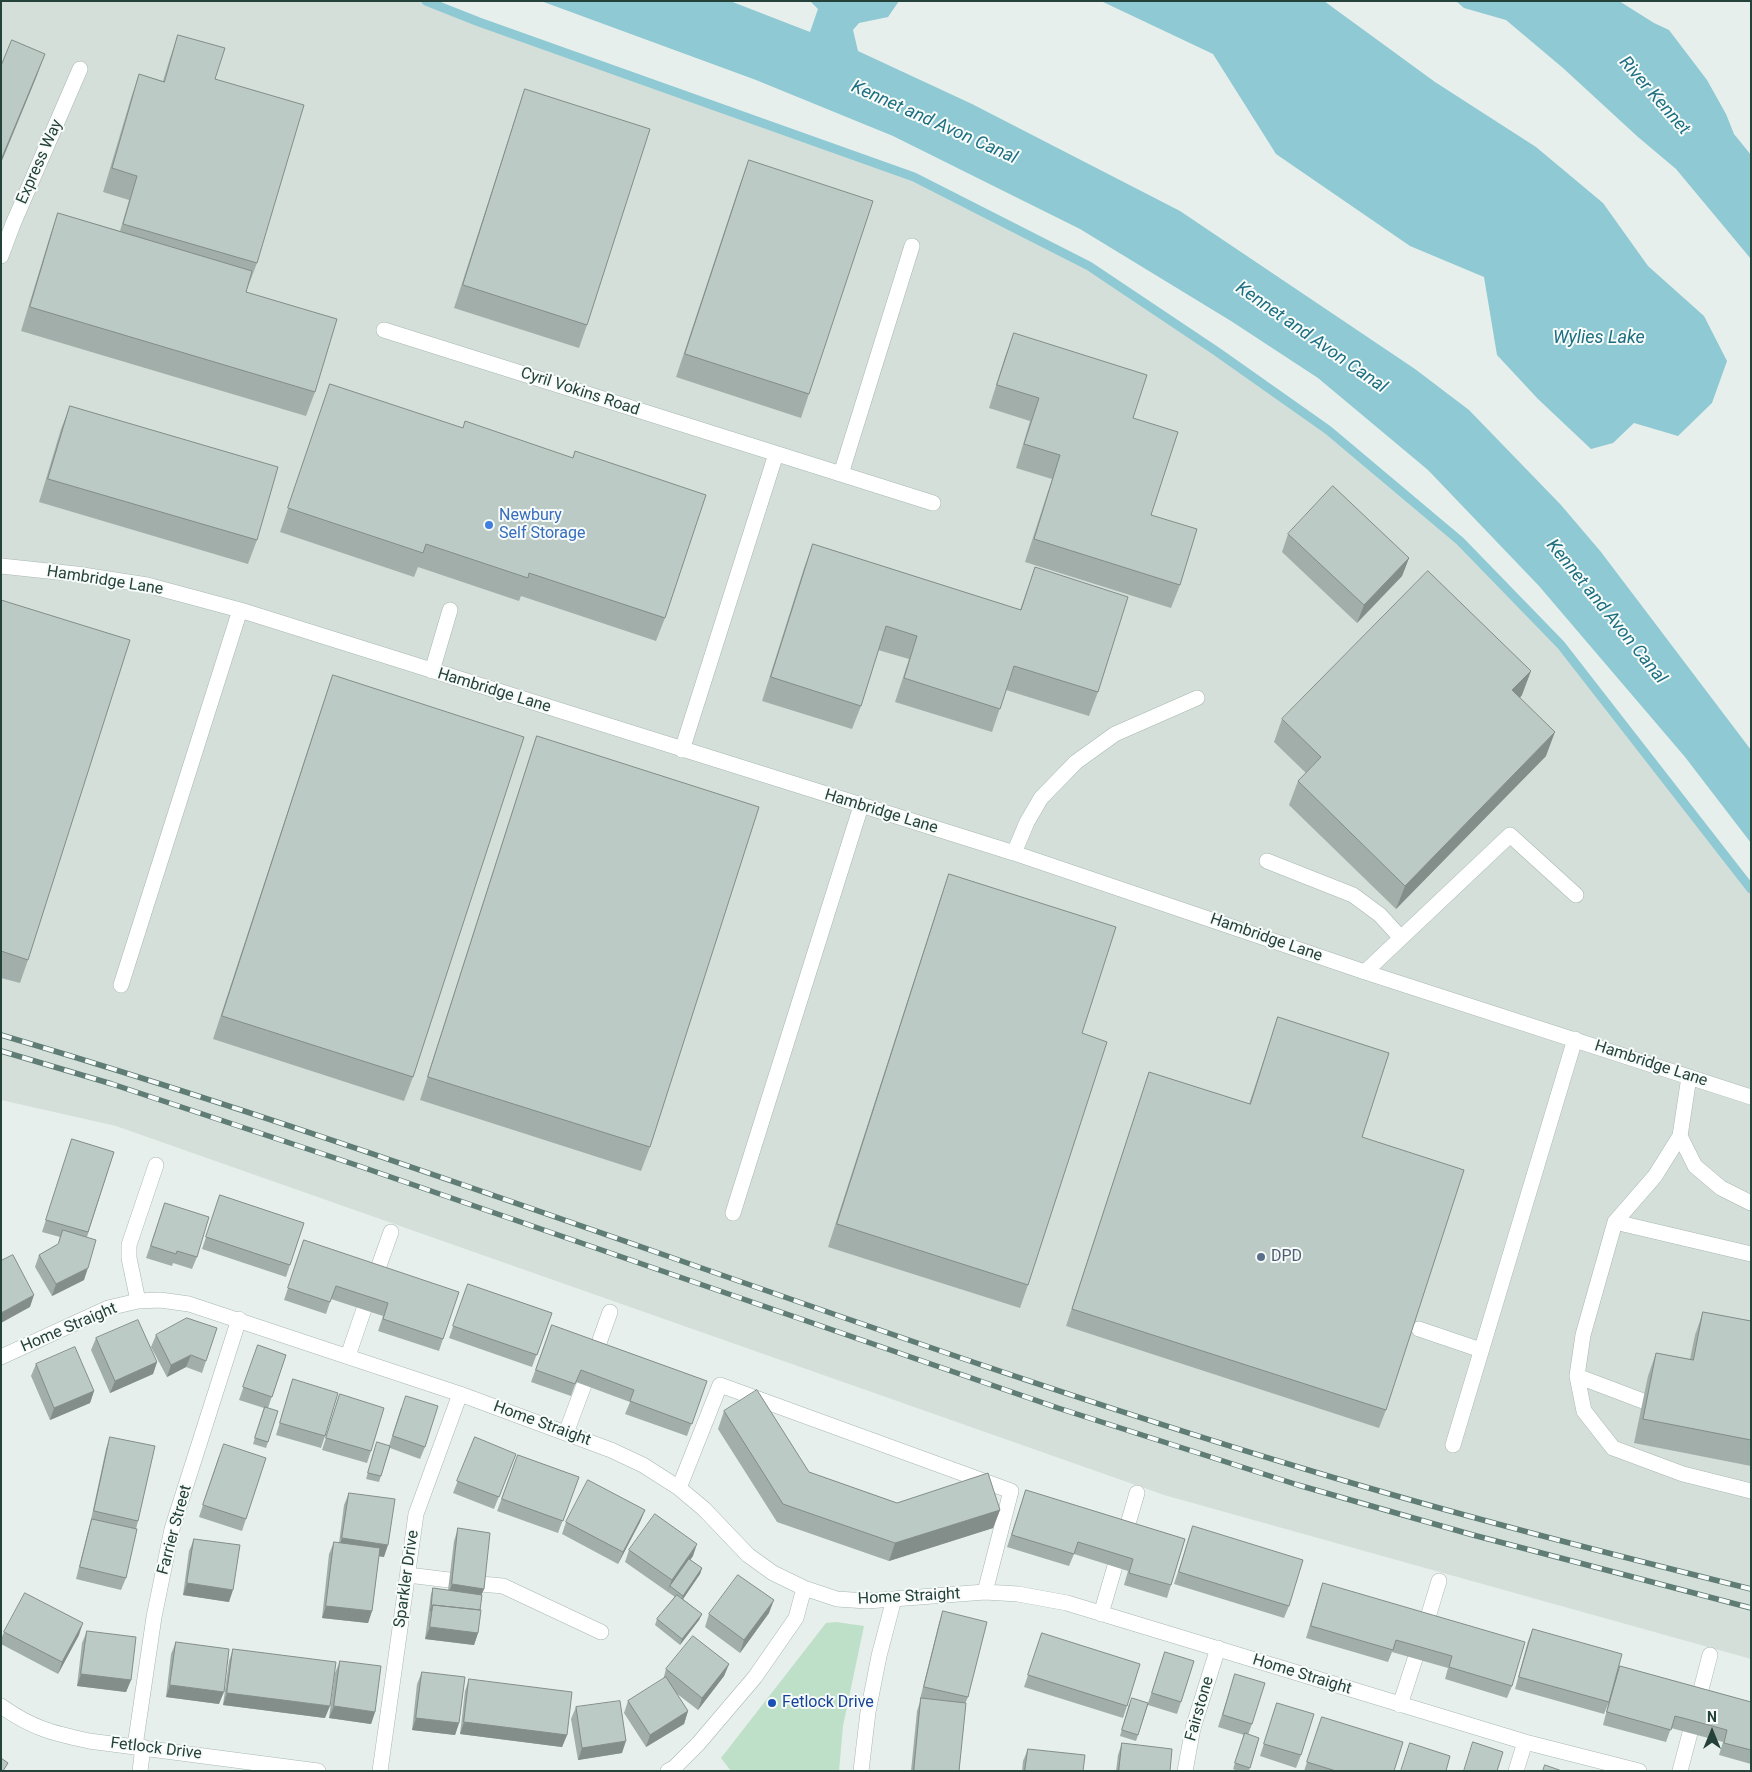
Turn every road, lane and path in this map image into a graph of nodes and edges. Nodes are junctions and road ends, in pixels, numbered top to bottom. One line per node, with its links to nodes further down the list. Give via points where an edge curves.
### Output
1 (80, 70): 3 (street, Express Way)
2 (912, 246): 6 (street)
3 (1, 256)
4 (384, 330): 5 (street, Cyril Vokins Road)
5 (776, 454): 6 (street, Cyril Vokins Road); 13 (street)
6 (842, 474): 7 (street, Cyril Vokins Road)
7 (933, 503)
8 (1, 566): 9 (street, Hambridge Lane, via 147,585)
9 (240, 610): 11 (street, Hambridge Lane); 20 (street)
10 (450, 610): 11 (street)
11 (432, 671): 13 (street, Hambridge Lane)
12 (1196, 698): 15 (street, via 1115,734 1076,762 1040,798)
13 (682, 750): 14 (street, Hambridge Lane)
14 (861, 806): 15 (street, Hambridge Lane); 27 (street)
15 (1014, 853): 19 (street, Hambridge Lane)
16 (1266, 862): 18 (street, via 1354,895 1380,915)
17 (1576, 895): 18 (street, via 1510,834)
18 (1401, 938): 19 (street)
19 (1365, 972): 21 (street, Hambridge Lane)
20 (121, 985)
21 (1575, 1039): 22 (street, Hambridge Lane); 37 (street)
22 (1689, 1077): 23 (street, Hambridge Lane); 24 (street)
23 (1751, 1097)
24 (1680, 1136): 26 (street, via 1695,1166 1721,1188); 28 (street, via 1655,1176)
25 (156, 1165): 32 (street, Home Straight, via 129,1245)
26 (1751, 1203)
27 (732, 1213)
28 (1616, 1222): 30 (street); 41 (street, via 1583,1335)
29 (391, 1232): 31 (street)
30 (1751, 1254)
31 (375, 1277)
32 (138, 1301): 35 (street, Home Straight, via 189,1304); 40 (street, Home Straight, via 108,1308)
33 (364, 1309): 39 (street)
34 (610, 1312): 38 (street)
35 (239, 1319): 39 (street, Home Straight); 70 (street, Farrier Street, via 172,1529 154,1617)
36 (1419, 1328): 37 (street)
37 (1481, 1350): 46 (street)
38 (595, 1354)
39 (348, 1356): 43 (street, Home Straight)
40 (1, 1358)
41 (1577, 1376): 44 (street); 48 (street, via 1584,1411 1612,1448 1683,1474)
42 (584, 1385): 45 (street)
43 (460, 1394): 45 (street, Home Straight); 52 (street, Sparkler Drive, via 416,1514)
44 (1643, 1401)
45 (566, 1433): 47 (street, Home Straight, via 643,1465)
46 (1453, 1445)
47 (679, 1488): 56 (street, Home Straight, via 748,1555 773,1573); 57 (street, via 720,1385 1011,1491)
48 (1751, 1491)
49 (1137, 1493): 50 (street)
50 (1124, 1534)
51 (1115, 1566): 59 (street)
52 (408, 1575): 53 (street); 73 (street, Sparkler Drive)
53 (450, 1580)
54 (1439, 1581): 60 (street)
55 (481, 1584): 61 (street, via 503,1586)
56 (804, 1588): 58 (street, Home Straight, via 837,1599); 74 (street, via 796,1618 755,1677 698,1744)
57 (985, 1592): 58 (street, Home Straight); 59 (street, Home Straight, via 1067,1603)
58 (894, 1599): 75 (street, via 868,1712)
59 (1100, 1614): 62 (street, Home Straight)
60 (1425, 1627)
61 (601, 1632)
62 (1218, 1648): 66 (street, Home Straight); 76 (street, Fairstone, via 1193,1728)
63 (1710, 1655): 65 (street)
64 (1415, 1659): 66 (street)
65 (1698, 1701)
66 (1400, 1705): 69 (street, Home Straight)
67 (1, 1706): 70 (street, Fetlock Drive, via 21,1720 52,1733)
68 (1690, 1733): 79 (street)
69 (1525, 1742): 77 (street); 78 (street, Home Straight)
70 (139, 1746): 71 (street, Farrier Street); 72 (street, Fetlock Drive)
71 (140, 1771)
72 (318, 1771)
73 (380, 1771)
74 (668, 1771)
75 (861, 1771)
76 (1185, 1771)
77 (1516, 1771)
78 (1639, 1771)
79 (1680, 1771)

